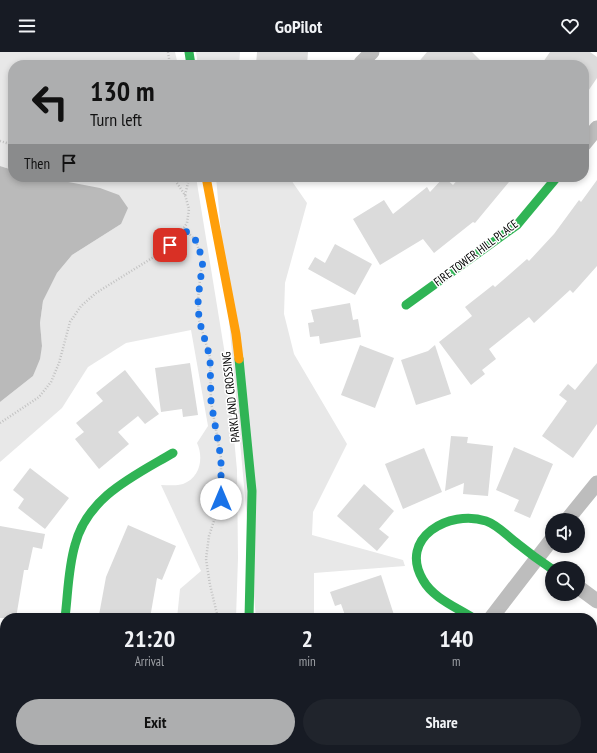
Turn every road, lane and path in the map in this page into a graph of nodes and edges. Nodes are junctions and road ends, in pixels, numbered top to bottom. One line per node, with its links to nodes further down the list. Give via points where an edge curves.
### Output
1 (372, 52): 2 (street)
2 (364, 60)
3 (597, 128): 4 (street)
4 (589, 138)
5 (176, 182): 8 (path, via 185,195 189,209 187,223)
6 (207, 182): 21 (street, PARKLAND CROSSING, via 236,334 252,491)
7 (552, 182): 9 (street, FIRE TOWER HILL PLACE, via 517,225)
8 (183, 229): 10 (path, via 166,250 96,293 81,306 70,322 51,382 38,397); 20 (path, via 195,239 203,260 198,299 199,320 210,357 211,402 221,458 221,499 209,536 206,558)
9 (406, 306)
10 (0, 422)
11 (173, 453): 19 (street, via 102,498 85,518 74,550)
12 (597, 483): 13 (street)
13 (573, 513)
14 (545, 547): 15 (street)
15 (536, 558): 16 (street); 22 (street, via 496,527 484,521 450,520 434,526 423,536 418,547 420,575 428,587); 23 (street)
16 (545, 564)
17 (585, 592): 18 (street)
18 (597, 601)
19 (66, 613)
20 (217, 613)
21 (249, 613)
22 (466, 613)
23 (495, 613)

